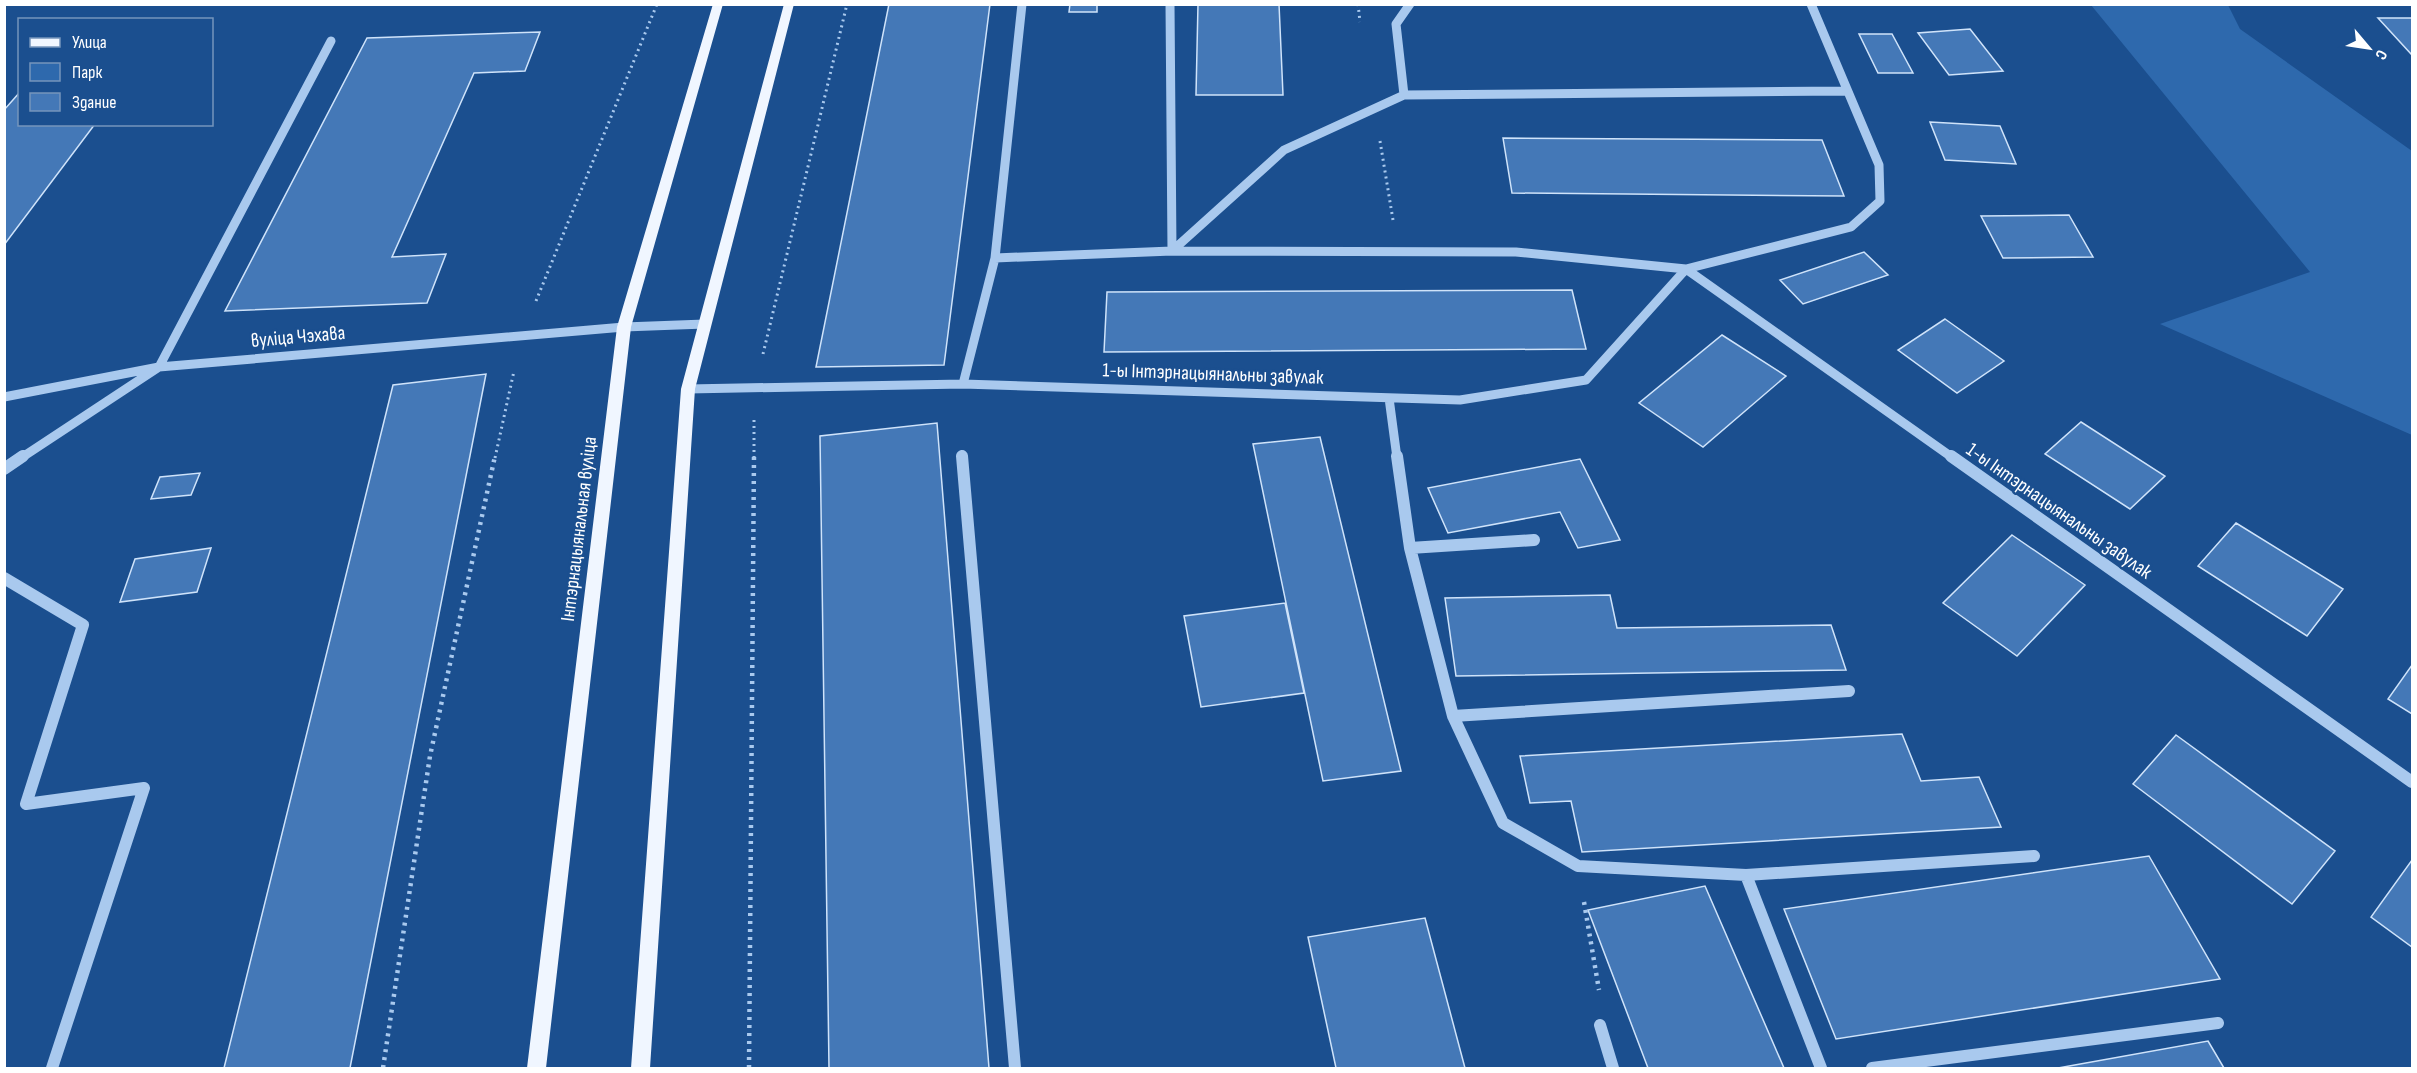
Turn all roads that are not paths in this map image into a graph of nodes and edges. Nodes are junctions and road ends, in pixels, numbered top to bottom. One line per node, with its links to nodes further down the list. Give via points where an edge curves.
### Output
1 (718, 4): 14 (main road, Інтэрнацыянальная вуліца)
2 (789, 4): 13 (main road)
3 (1022, 4): 11 (street)
4 (1170, 4): 10 (street)
5 (1410, 4): 9 (street, via 1396,24)
6 (1811, 4): 8 (street)
7 (331, 42): 15 (street)
8 (1846, 91): 9 (street); 12 (street, via 1879,165 1880,201 1851,226)
9 (1404, 95): 10 (street, via 1284,150)
10 (1172, 251): 11 (street); 12 (street, via 1516,252)
11 (995, 258): 16 (street)
12 (1686, 269): 19 (street, 1-ы Інтэрнацыянальны завулак, via 1586,380 1460,400); 27 (street, 1-ы Інтэрнацыянальны завулак)
13 (705, 324): 14 (street, вуліца Чэхава); 17 (main road)
14 (624, 327): 15 (street, вуліца Чэхава); 33 (main road, Інтэрнацыянальная вуліца)
15 (159, 367): 18 (street); 21 (street, вуліца Чэхава)
16 (963, 384): 17 (street, 1-ы Інтэрнацыянальны завулак); 19 (street, 1-ы Інтэрнацыянальны завулак)
17 (688, 389): 34 (main road)
18 (4, 397)
19 (1389, 398): 23 (street)
20 (962, 455): 35 (street)
21 (4, 469)
22 (1534, 540): 23 (street)
23 (1410, 548): 26 (street)
24 (4, 578): 32 (street, via 83,625 26,804 144,788)
25 (1849, 691): 26 (street)
26 (1453, 716): 29 (street, via 1503,823 1578,866)
27 (2412, 782)
28 (2034, 856): 29 (street)
29 (1746, 875): 37 (street)
30 (2218, 1023): 38 (street)
31 (1600, 1025): 36 (street)
32 (52, 1068)
33 (536, 1068)
34 (640, 1068)
35 (1015, 1068)
36 (1613, 1068)
37 (1821, 1068)
38 (1872, 1068)

